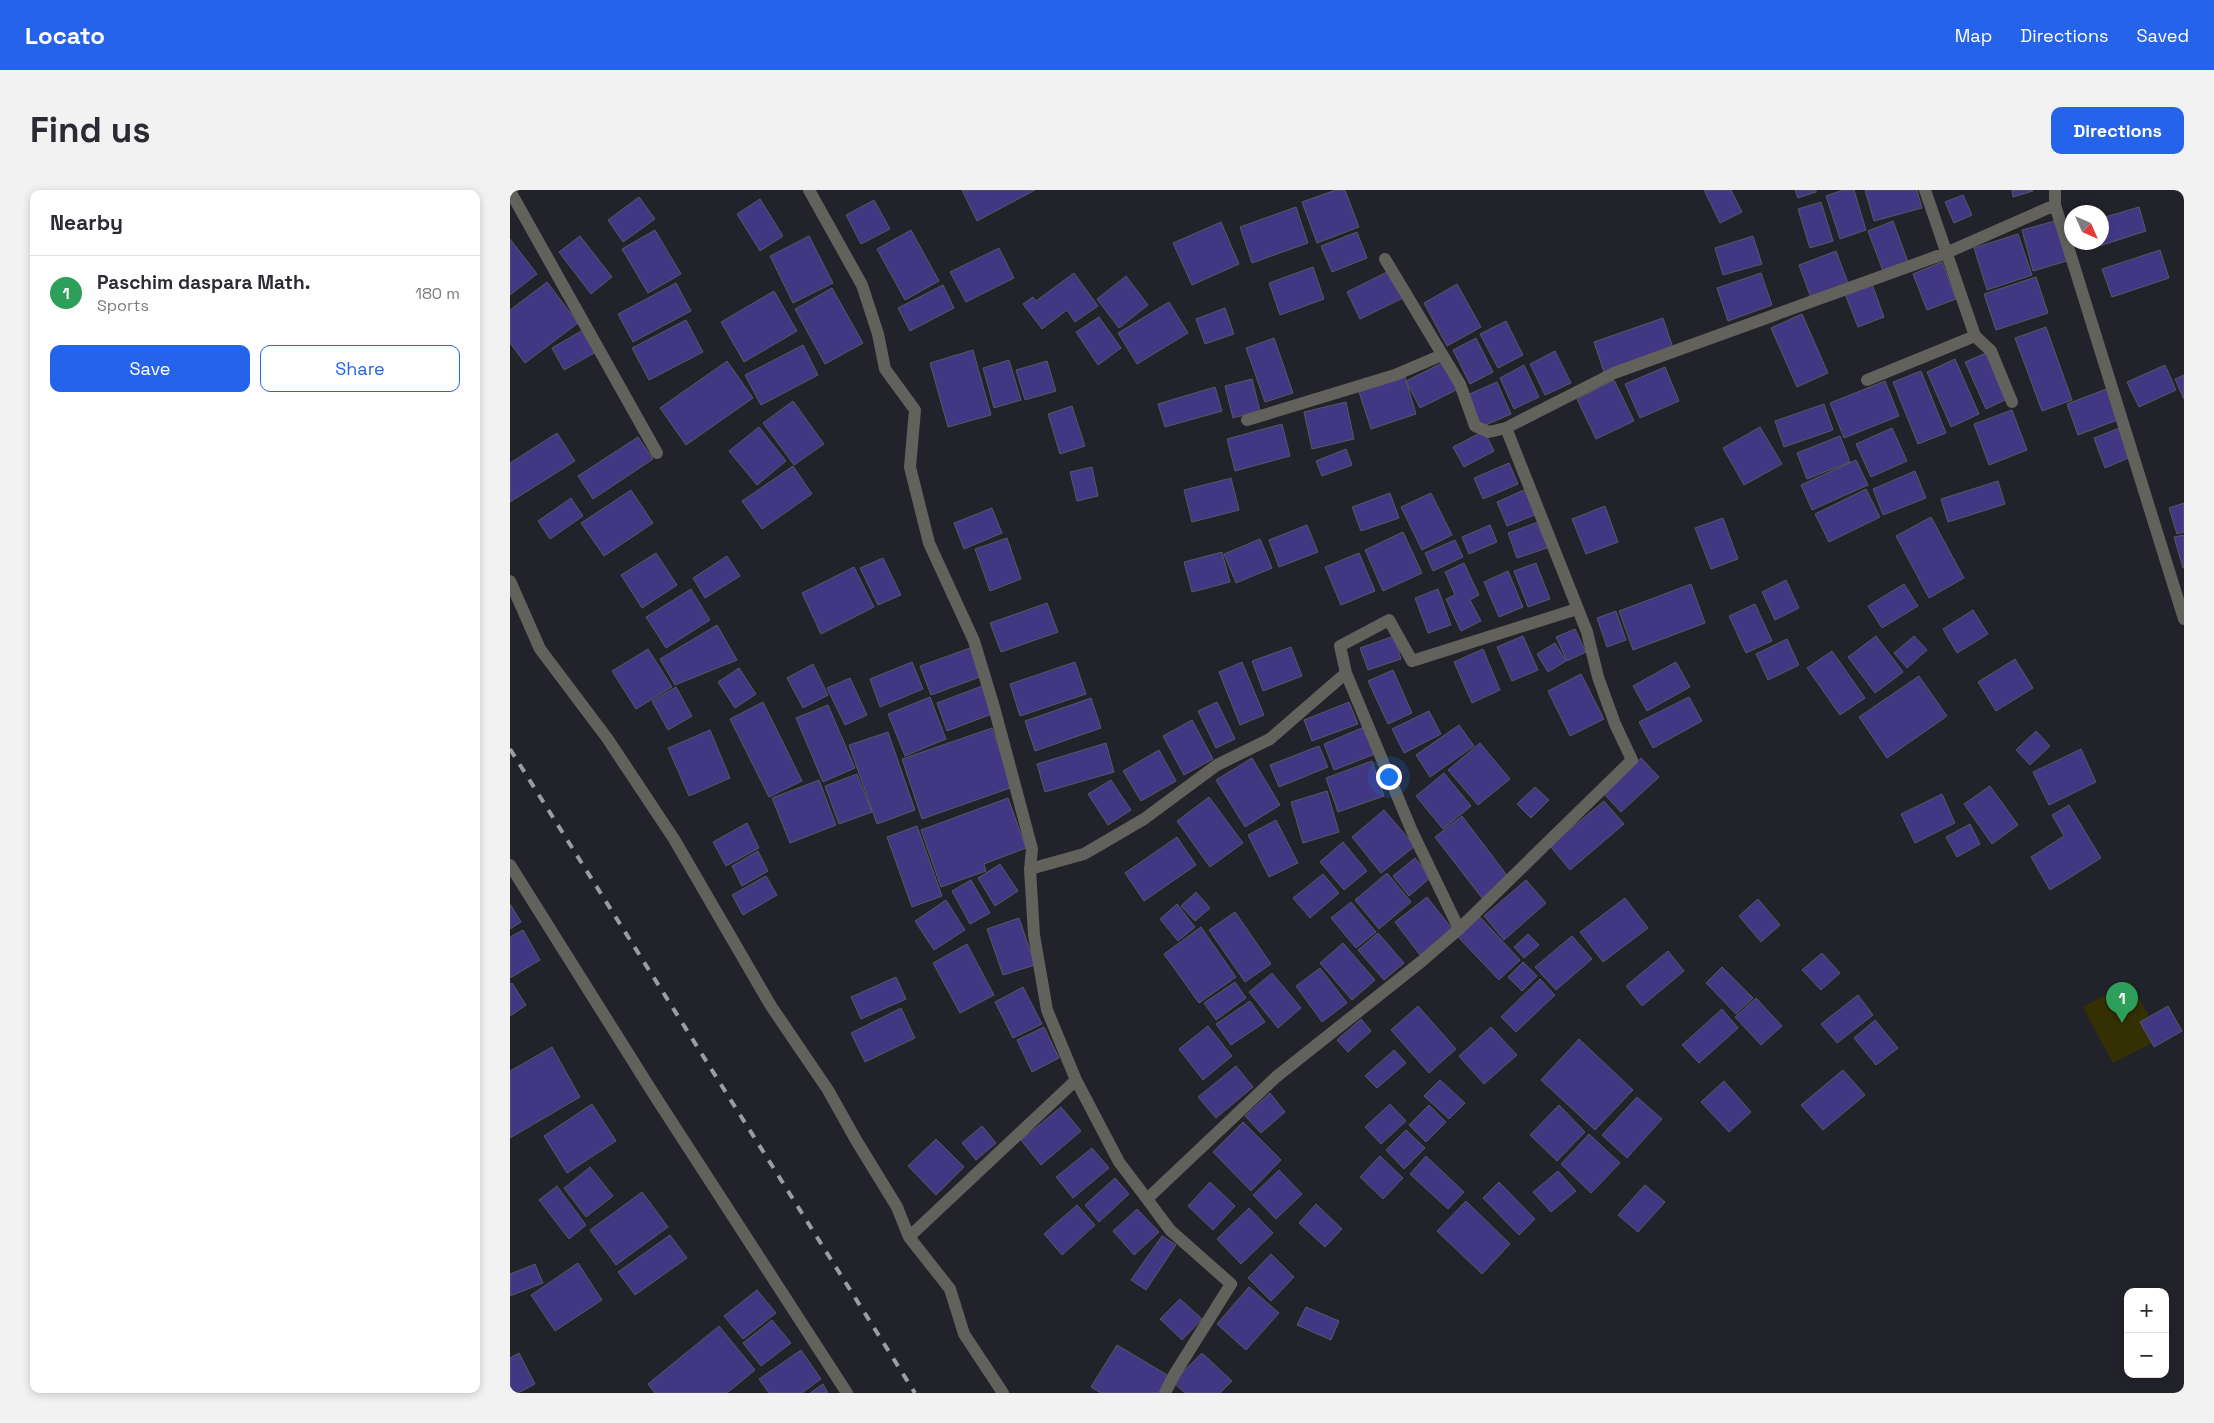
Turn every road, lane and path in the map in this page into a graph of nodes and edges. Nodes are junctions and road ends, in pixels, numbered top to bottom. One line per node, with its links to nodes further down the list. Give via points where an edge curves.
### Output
1 (809, 190): 20 (street, via 862,284 885,369 915,410 910,467 924,524 929,543 974,641 1032,849)
2 (1925, 190): 6 (street)
3 (2055, 190): 5 (street)
4 (510, 191): 14 (street)
5 (2055, 205): 6 (street); 17 (street)
6 (1946, 253): 8 (street); 13 (street, via 1614,373)
7 (1385, 259): 9 (street)
8 (1975, 336): 10 (street); 11 (street, via 1992,351)
9 (1442, 355): 12 (street, via 1395,375); 13 (street, via 1460,384 1475,426 1489,432)
10 (1867, 380)
11 (2012, 402)
12 (1248, 420)
13 (1506, 428): 16 (street)
14 (657, 453)
15 (510, 581): 24 (street, via 540,649 607,738 674,839 771,1006 828,1090 897,1207)
16 (1577, 609): 18 (street, via 1412,661 1389,620 1340,646); 21 (street, via 1615,724 1632,760)
17 (2184, 619)
18 (1346, 673): 20 (street, via 1270,739 1217,765 1144,819 1084,854); 21 (street, via 1411,829)
19 (510, 865): 25 (street)
20 (1030, 869): 22 (street, via 1034,935 1047,1010)
21 (1459, 930): 23 (street, via 1276,1077)
22 (1076, 1080): 23 (street, via 1119,1162); 24 (street)
23 (1147, 1199): 27 (street, via 1170,1230 1231,1284)
24 (909, 1237): 26 (street, via 950,1289 964,1334)
25 (847, 1393)
26 (1003, 1393)
27 (1165, 1393)

